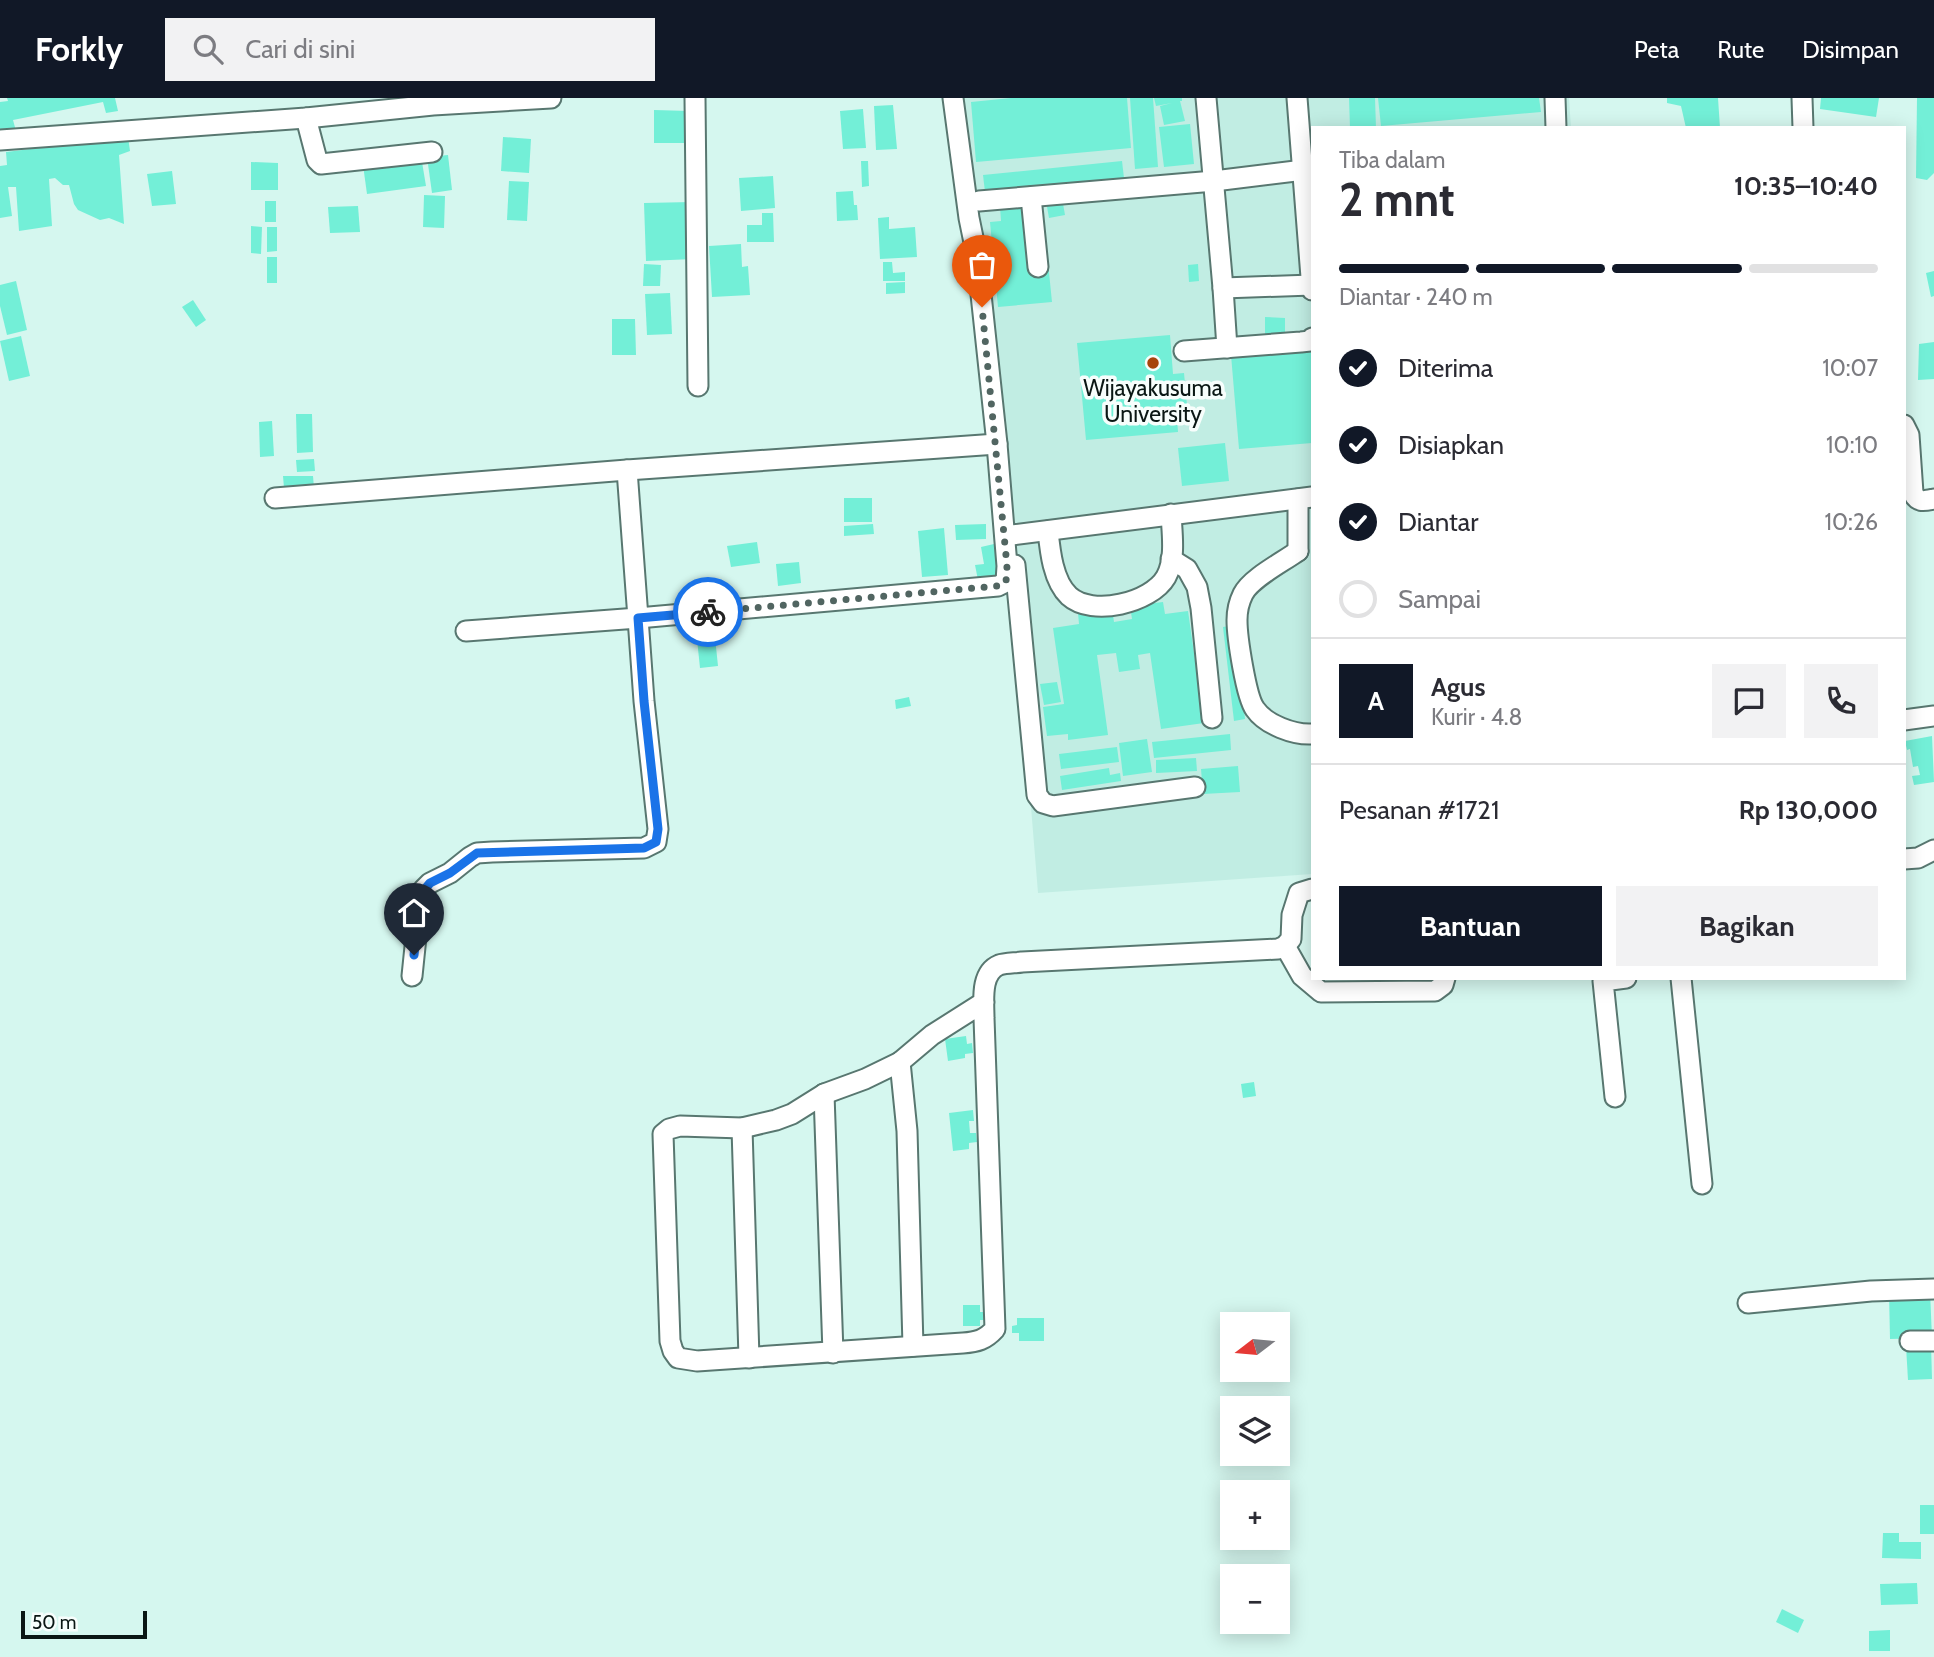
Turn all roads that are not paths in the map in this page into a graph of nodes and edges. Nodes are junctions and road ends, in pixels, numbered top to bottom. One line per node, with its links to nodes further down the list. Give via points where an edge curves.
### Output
1 (551, 98): 9 (street)
2 (695, 98): 25 (street)
3 (953, 98): 27 (street, via 977,257)
4 (966, 98): 17 (street)
5 (1206, 98): 15 (street)
6 (1297, 98): 14 (street)
7 (1555, 98): 10 (street)
8 (1802, 98): 11 (street)
9 (306, 118): 12 (street); 13 (street, via 321,164)
10 (1556, 126)
11 (1803, 126)
12 (0, 140)
13 (432, 152)
14 (1307, 169): 15 (street); 18 (street)
15 (1214, 181): 16 (street); 21 (street)
16 (1031, 197): 17 (street); 19 (street)
17 (979, 201): 34 (street)
18 (1311, 263)
19 (1038, 267)
20 (1311, 287): 21 (street)
21 (1223, 288): 23 (street)
22 (1311, 340): 23 (street)
23 (1227, 348): 24 (street)
24 (1184, 351)
25 (698, 386)
26 (1906, 429): 31 (street, via 1913,493 1922,501)
27 (997, 444): 28 (street); 37 (street, via 1008,577 1004,584)
28 (626, 470): 29 (street); 37 (street)
29 (275, 498)
30 (1305, 498): 32 (street); 35 (street)
31 (1934, 499)
32 (1171, 514): 33 (street); 36 (street)
33 (1048, 531): 34 (street); 36 (street, via 1060,584 1083,604 1139,600 1165,580)
34 (1012, 535): 43 (street, via 1037,795 1053,806)
35 (1305, 554): 42 (street, via 1244,591 1237,618 1244,678 1254,709 1286,729)
36 (1171, 559): 40 (street, via 1187,569 1197,587)
37 (638, 618): 38 (street); 48 (street, via 656,842 644,848 477,853 430,883 420,898)
38 (466, 631)
39 (1934, 716): 41 (street)
40 (1212, 718)
41 (1906, 720)
42 (1311, 734)
43 (1195, 787)
44 (1934, 850): 45 (street)
45 (1906, 859)
46 (1311, 889): 47 (street, via 1299,893 1291,939)
47 (1285, 946): 49 (street, via 1302,976 1321,992 1435,991); 52 (street, via 1252,952 1000,965 990,970)
48 (412, 976)
49 (1444, 980)
50 (1611, 980): 55 (street, via 1603,981)
51 (1681, 980): 57 (street)
52 (984, 1002): 53 (street); 62 (street, via 995,1329 976,1342)
53 (900, 1062): 54 (street); 62 (street)
54 (824, 1094): 56 (street, via 792,1114); 63 (street)
55 (1615, 1097)
56 (742, 1128): 64 (street); 64 (street, via 680,1126 663,1134 662,1147 673,1351 678,1358 697,1362)
57 (1702, 1184)
58 (1934, 1289): 59 (street)
59 (1748, 1303)
60 (1910, 1340): 61 (street)
61 (1934, 1341)
62 (913, 1346): 63 (street)
63 (832, 1353): 64 (street)
64 (750, 1358)

